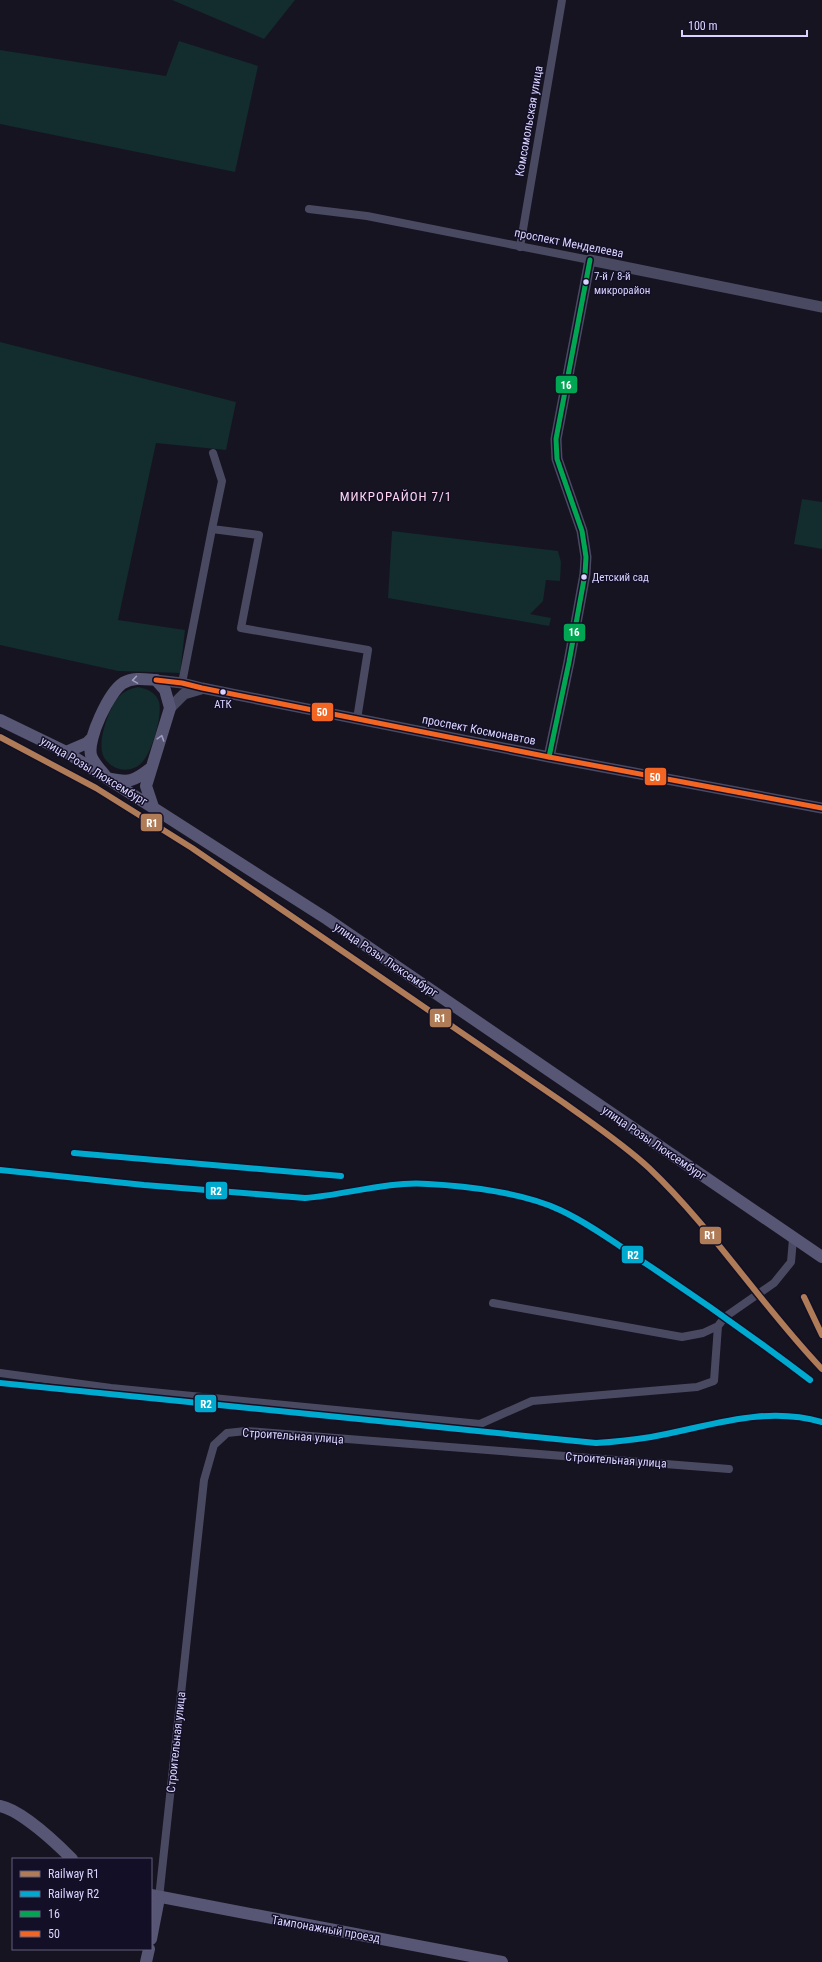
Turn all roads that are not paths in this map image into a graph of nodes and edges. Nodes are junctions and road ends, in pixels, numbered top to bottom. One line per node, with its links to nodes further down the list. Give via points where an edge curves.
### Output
1 (562, 0): 3 (street, Комсомольская улица)
2 (309, 209): 3 (street, проспект Менделеева, via 367,216)
3 (520, 246): 4 (street, проспект Менделеева)
4 (590, 260): 5 (street, проспект Менделеева); 16 (street, via 556,439 560,470 584,537 585,574 570,662)
5 (822, 306)
6 (213, 453): 7 (street, via 222,481)
7 (212, 529): 9 (street); 12 (street, via 259,535 241,628 368,650)
8 (156, 680): 9 (street, проспект Космонавтов); 11 (main road, via 165,690); 14 (main road, one-way to 14, via 134,679 118,686)
9 (182, 683): 10 (street, проспект Космонавтов)
10 (202, 688): 11 (street, via 184,694); 12 (street, проспект Космонавтов)
11 (170, 708): 17 (main road, one-way to 11)
12 (357, 719): 16 (street, проспект Космонавтов)
13 (0, 720): 15 (main road, улица Розы Люксембург)
14 (91, 739): 15 (main road); 18 (main road, via 93,760)
15 (66, 752): 18 (main road, улица Розы Люксембург)
16 (548, 757): 20 (street, проспект Космонавтов)
17 (151, 768): 18 (main road, via 130,781); 19 (main road, via 146,786)
18 (107, 778): 19 (main road, улица Розы Люксембург)
19 (153, 807): 21 (main road, улица Розы Люксембург, via 330,921)
20 (822, 808)
21 (793, 1239): 22 (main road, улица Розы Люксембург); 24 (street, via 791,1262 774,1283 725,1317)
22 (822, 1257)
23 (493, 1303): 24 (street, via 682,1337 703,1333)
24 (718, 1326): 25 (street, via 714,1381 697,1387 532,1401 480,1424 111,1388)
25 (0, 1373)
26 (729, 1469): 29 (street, Строительная улица, via 246,1432 227,1433 214,1445 204,1480)
27 (0, 1806): 28 (main road, via 22,1816)
28 (71, 1858)
29 (155, 1897): 30 (main road, Строительная улица); 33 (main road, Тампонажный проезд)
30 (152, 1928)
31 (149, 1950): 32 (main road)
32 (146, 1962)
33 (502, 1962)

